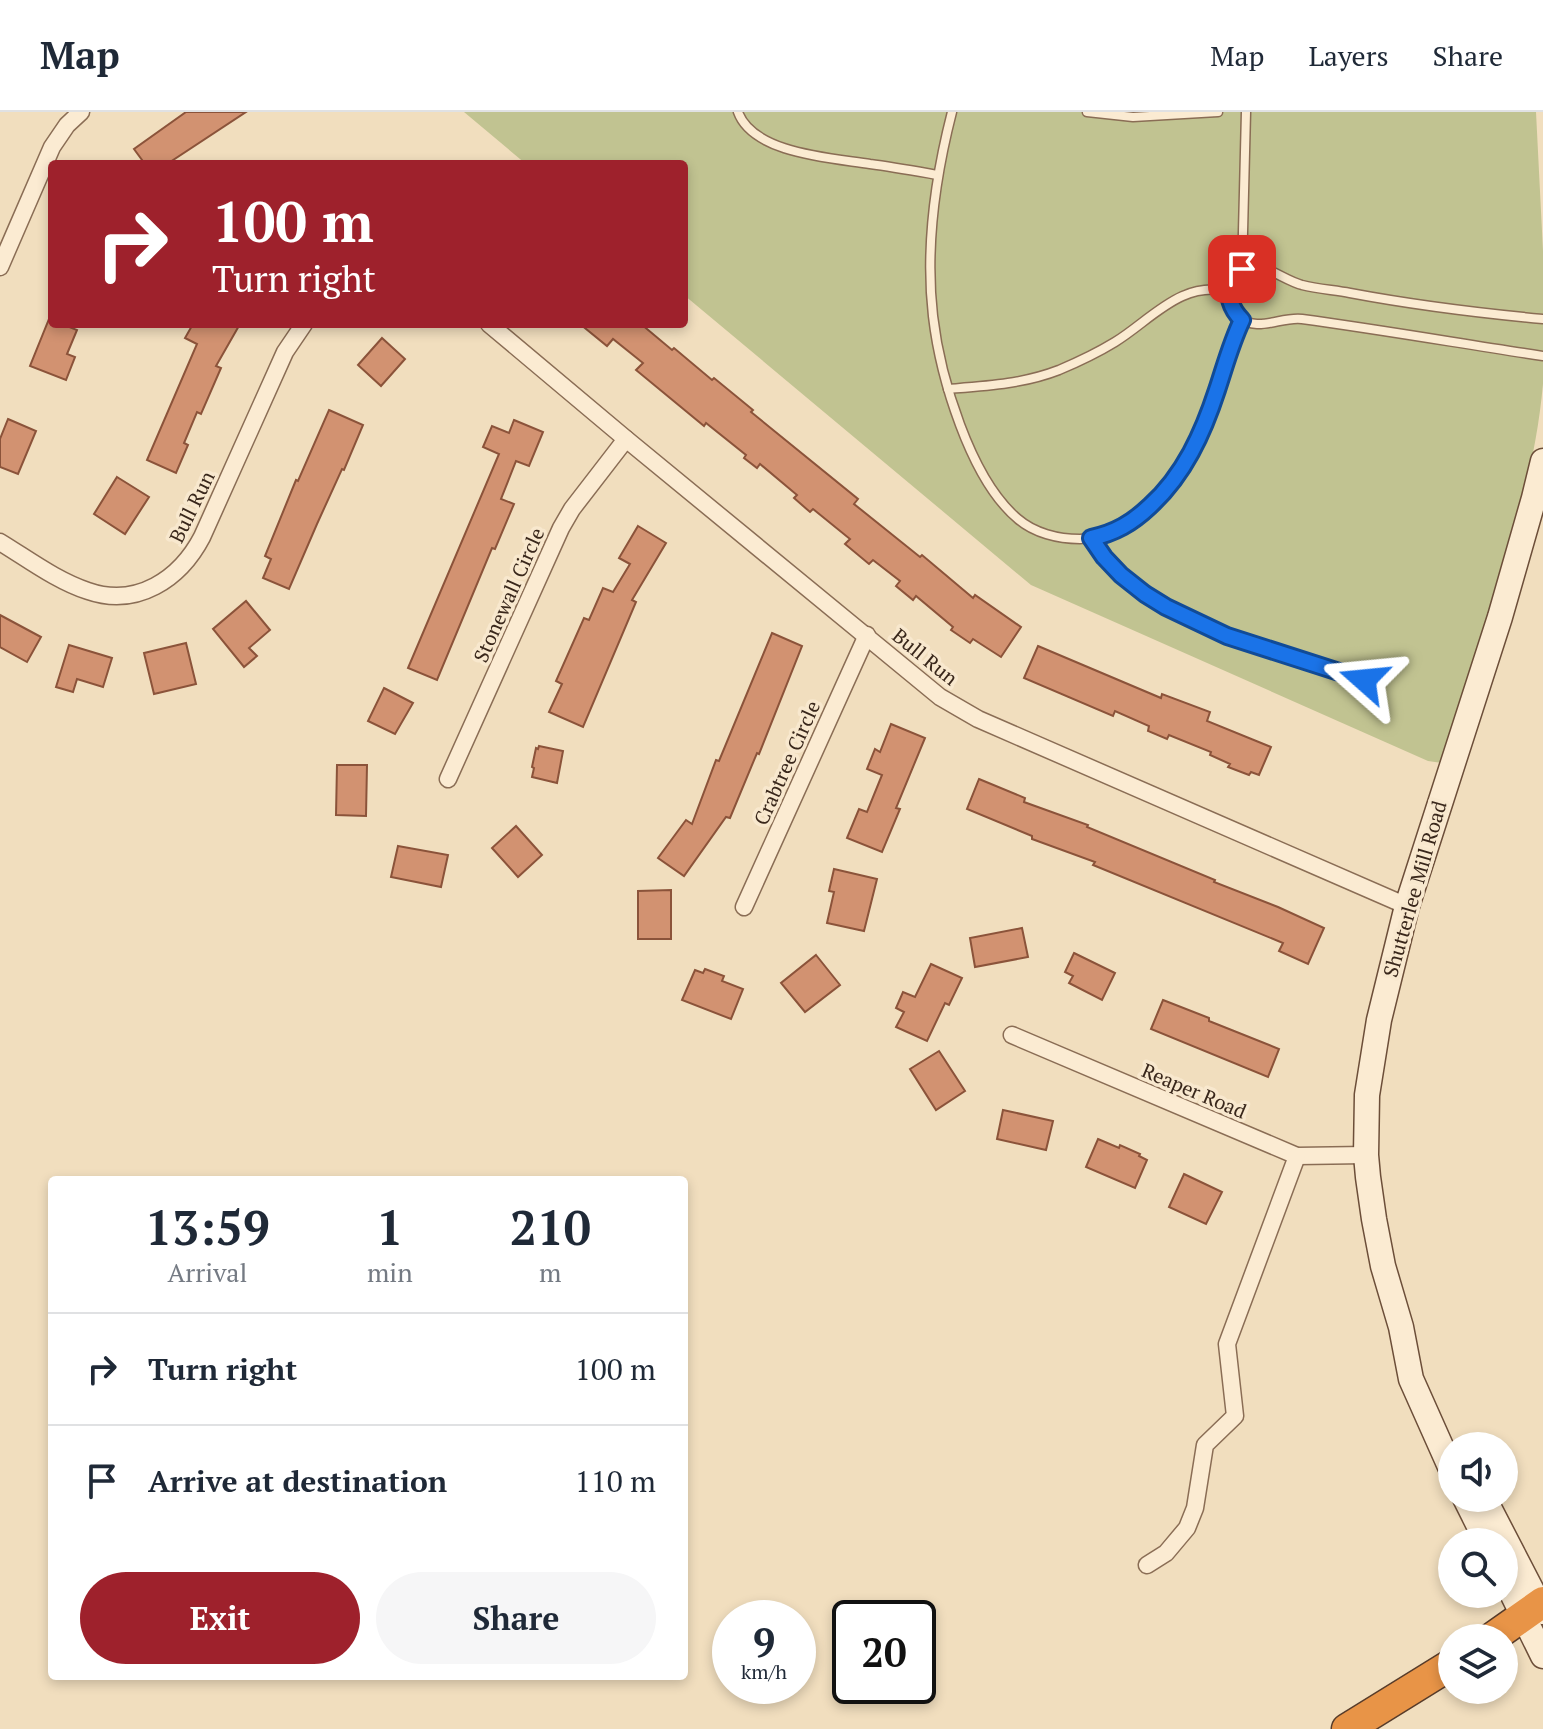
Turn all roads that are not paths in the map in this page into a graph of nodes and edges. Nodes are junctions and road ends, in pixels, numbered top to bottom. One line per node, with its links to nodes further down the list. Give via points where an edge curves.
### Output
1 (81, 112): 8 (street, via 52,147)
2 (738, 112): 7 (lane, via 751,130 782,147)
3 (952, 112): 7 (lane)
4 (1087, 112): 5 (lane, via 1133,117)
5 (1218, 112)
6 (1246, 112): 9 (lane)
7 (938, 175): 16 (lane, via 931,290)
8 (0, 267)
9 (1242, 272): 10 (lane); 11 (lane, via 1258,267 1300,284 1367,297)
10 (1230, 292): 12 (lane); 16 (lane, via 1209,289 1183,296 1116,342 1056,371 1000,385)
11 (1543, 319)
12 (1242, 320): 15 (lane, via 1257,325 1295,318); 19 (lane, via 1182,469 1131,523)
13 (301, 328): 20 (street, Bull Run, via 285,352 196,550 166,581 137,593 96,593)
14 (494, 328): 17 (street, Bull Run)
15 (1543, 356)
16 (948, 389): 19 (lane, via 973,454 1007,508 1046,534)
17 (626, 439): 21 (street, Bull Run); 23 (street, Stonewall Circle, via 561,528)
18 (1543, 461): 24 (street, Shutterlee Mill Road, via 1500,617)
19 (1091, 538): 22 (lane, via 1121,575 1166,607 1227,636)
20 (0, 542)
21 (867, 635): 24 (street, Bull Run, via 940,697 978,719); 25 (street, Crabtree Circle)
22 (1364, 680)
23 (448, 779)
24 (1407, 906): 27 (street, Shutterlee Mill Road, via 1373,1047)
25 (744, 907)
26 (1012, 1035): 28 (street, Reaper Road)
27 (1366, 1155): 28 (street, Reaper Road); 29 (street, Shutterlee Mill Road, via 1383,1266)
28 (1297, 1156): 33 (street, via 1227,1344 1235,1416 1205,1445 1187,1528 1166,1553)
29 (1401, 1327): 30 (street, Shutterlee Mill Road); 31 (street, Shutterlee Mill Road, via 1411,1379)
30 (1452, 1432)
31 (1438, 1440)
32 (1491, 1512): 35 (street)
33 (1147, 1565)
34 (1518, 1590): 35 (street)
35 (1537, 1608): 36 (highway); 37 (street)
36 (1513, 1624)
37 (1543, 1656)
38 (1438, 1673): 39 (highway)
39 (1347, 1729)

